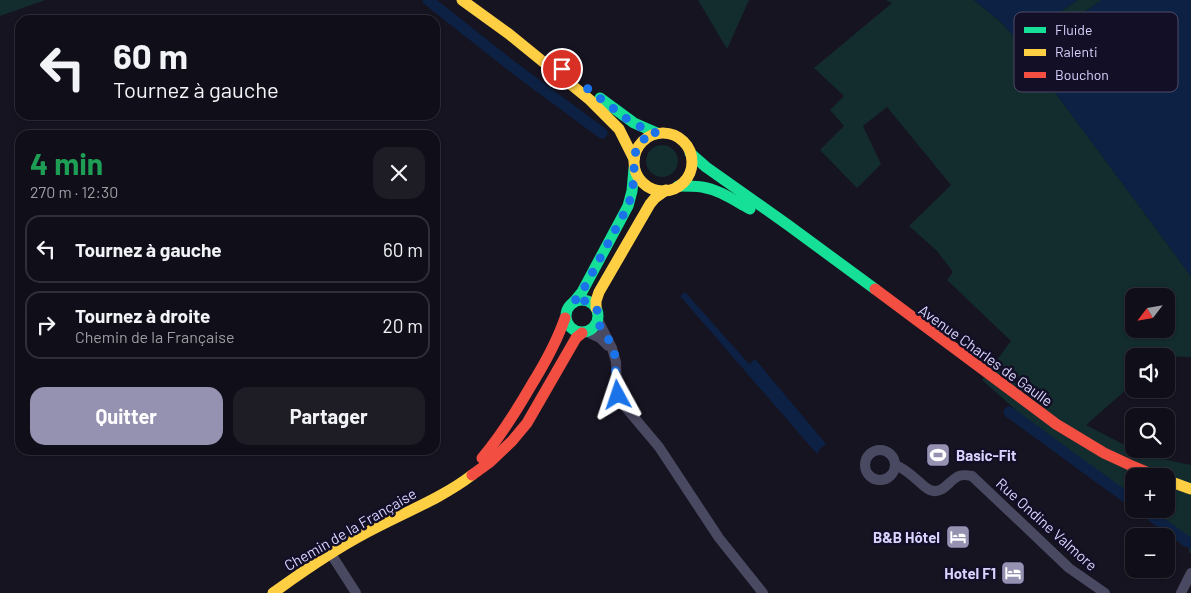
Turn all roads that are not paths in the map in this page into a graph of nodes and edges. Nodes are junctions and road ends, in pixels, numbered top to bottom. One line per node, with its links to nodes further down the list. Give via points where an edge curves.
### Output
1 (462, 0): 2 (main road)
2 (509, 34): 3 (main road, via 627,119); 5 (main road, via 619,129)
3 (657, 133): 4 (main road, via 676,136); 5 (main road, via 642,141 636,149)
4 (690, 153): 6 (main road, via 690,172); 8 (main road, Avenue Charles de Gaulle)
5 (634, 164): 7 (main road, via 637,176 644,184 656,190); 9 (main road, via 632,191 625,211)
6 (678, 186): 7 (main road); 8 (main road, Avenue Charles de Gaulle, via 717,191)
7 (666, 190): 10 (main road, via 650,204 600,292)
8 (808, 242): 16 (main road, Avenue Charles de Gaulle, via 1056,424)
9 (573, 303): 10 (main road, via 586,300); 11 (main road)
10 (596, 308): 12 (main road)
11 (565, 318): 13 (main road, via 568,326); 19 (main road, Chemin de la Française, via 540,370 497,441 475,466)
12 (598, 320): 13 (main road, via 594,328); 14 (street)
13 (584, 332): 14 (street, via 600,338); 19 (main road, Chemin de la Française, via 576,338 518,435 484,467)
14 (614, 355): 24 (street, via 616,390 622,404 659,447 719,538)
15 (895, 464): 25 (street, Rue Ondine Valmore, via 934,491 941,490 958,476 972,476 1069,568)
16 (1137, 468)
17 (1175, 483): 18 (main road)
18 (1191, 489)
19 (444, 492): 20 (main road, Chemin de la Française)
20 (330, 554): 22 (main road, Chemin de la Française); 23 (street)
21 (1191, 574): 26 (street)
22 (273, 593)
23 (356, 593)
24 (763, 593)
25 (1105, 593)
26 (1181, 593)

